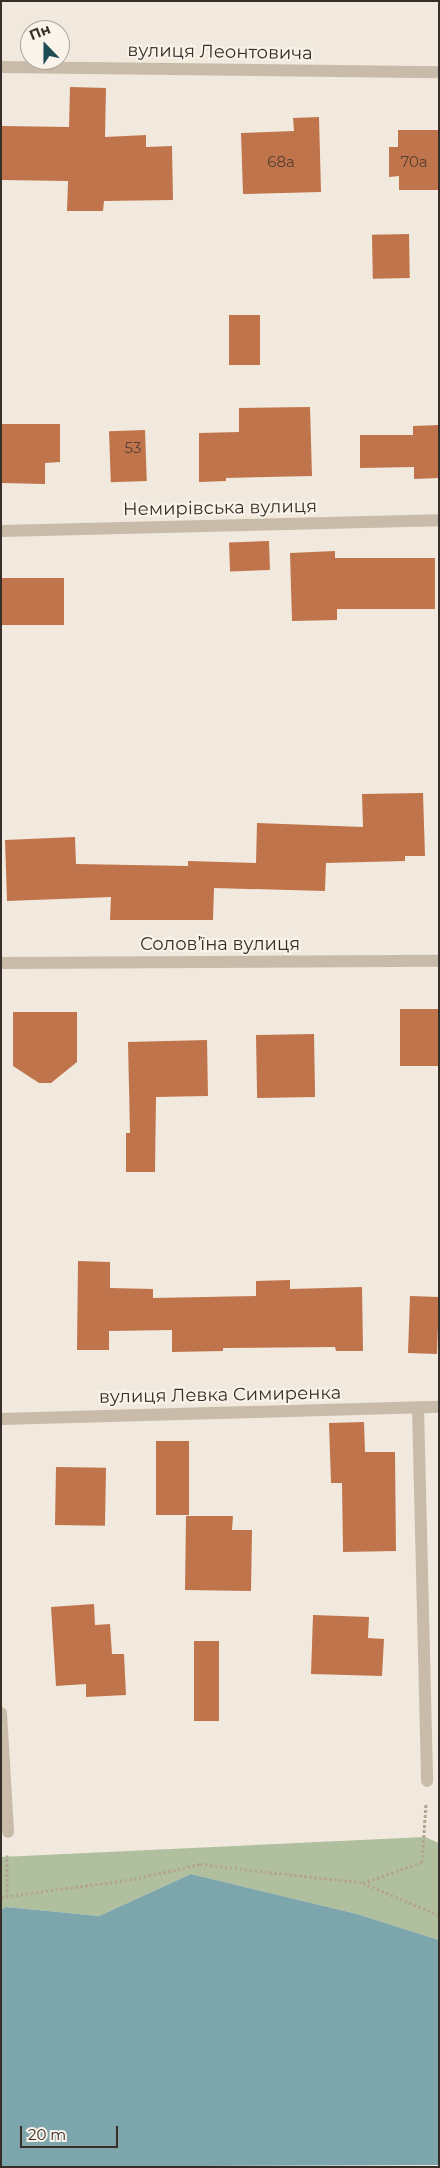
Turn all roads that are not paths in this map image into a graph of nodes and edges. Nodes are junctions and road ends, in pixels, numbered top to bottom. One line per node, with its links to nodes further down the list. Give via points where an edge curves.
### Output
1 (1, 67): 2 (street, вулиця Леонтовича)
2 (439, 72)
3 (439, 520): 4 (street, Немирівська вулиця)
4 (1, 531)
5 (439, 961): 6 (street, Соловʼїна вулиця)
6 (1, 963)
7 (439, 1407): 8 (street, вулиця Левка Симиренка)
8 (418, 1408): 9 (street, вулиця Левка Симиренка); 11 (street)
9 (1, 1419)
10 (1, 1713): 12 (street)
11 (427, 1781)
12 (8, 1832)

